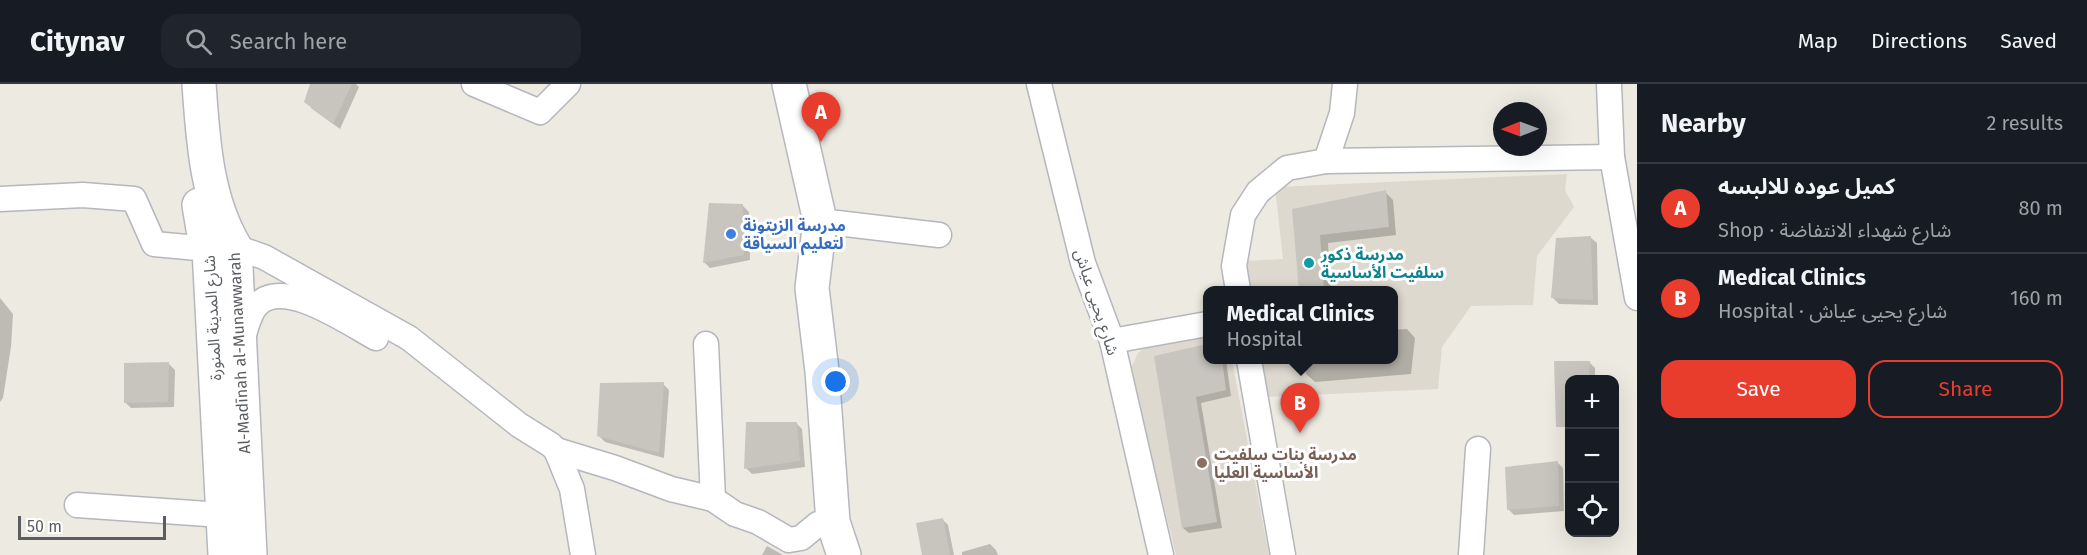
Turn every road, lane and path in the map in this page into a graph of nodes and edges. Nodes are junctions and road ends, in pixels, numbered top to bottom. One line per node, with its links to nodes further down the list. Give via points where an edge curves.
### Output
1 (183, 84): 14 (main road, شارع المدينة المنورة, via 203,229)
2 (199, 84): 14 (main road, Al-Madīnah al-Munawwarah, via 206,159)
3 (474, 84): 4 (street, via 540,112)
4 (568, 84)
5 (789, 84): 12 (main road)
6 (1039, 84): 18 (street, شارع يحيى عياش, via 1083,263)
7 (1345, 84): 10 (street, via 1342,113)
8 (1609, 84): 9 (street)
9 (1612, 157): 10 (street); 16 (street)
10 (1326, 162): 15 (street, via 1287,168 1258,192 1243,215 1234,266)
11 (0, 199): 14 (street, via 83,195 134,199 154,244)
12 (819, 221): 13 (street); 29 (main road, via 812,288)
13 (939, 235)
14 (222, 248): 20 (main road, Al-Madīnah al-Munawwarah); 23 (street, via 264,257 409,338); 28 (main road, شارع المدينة المنورة)
15 (1237, 286)
16 (1637, 298)
17 (1203, 325): 18 (street)
18 (1112, 341): 35 (street, شارع يحيى عياش)
19 (706, 344): 26 (street)
20 (240, 349): 23 (street, via 255,305 268,296 285,294 304,300 400,351); 31 (main road, Al-Madīnah al-Munawwarah)
21 (1250, 364): 36 (street)
22 (1478, 449): 37 (street)
23 (551, 453): 24 (street); 25 (street); 32 (street)
24 (594, 463): 25 (street, via 577,471); 26 (street)
25 (572, 489): 33 (street)
26 (713, 499): 29 (street, via 789,540 801,538 818,524)
27 (77, 506): 28 (street)
28 (222, 515): 30 (main road, شارع المدينة المنورة)
29 (833, 522): 34 (main road)
30 (225, 555)
31 (250, 555)
32 (574, 555)
33 (584, 555)
34 (844, 555)
35 (1161, 555)
36 (1283, 555)
37 (1471, 555)

